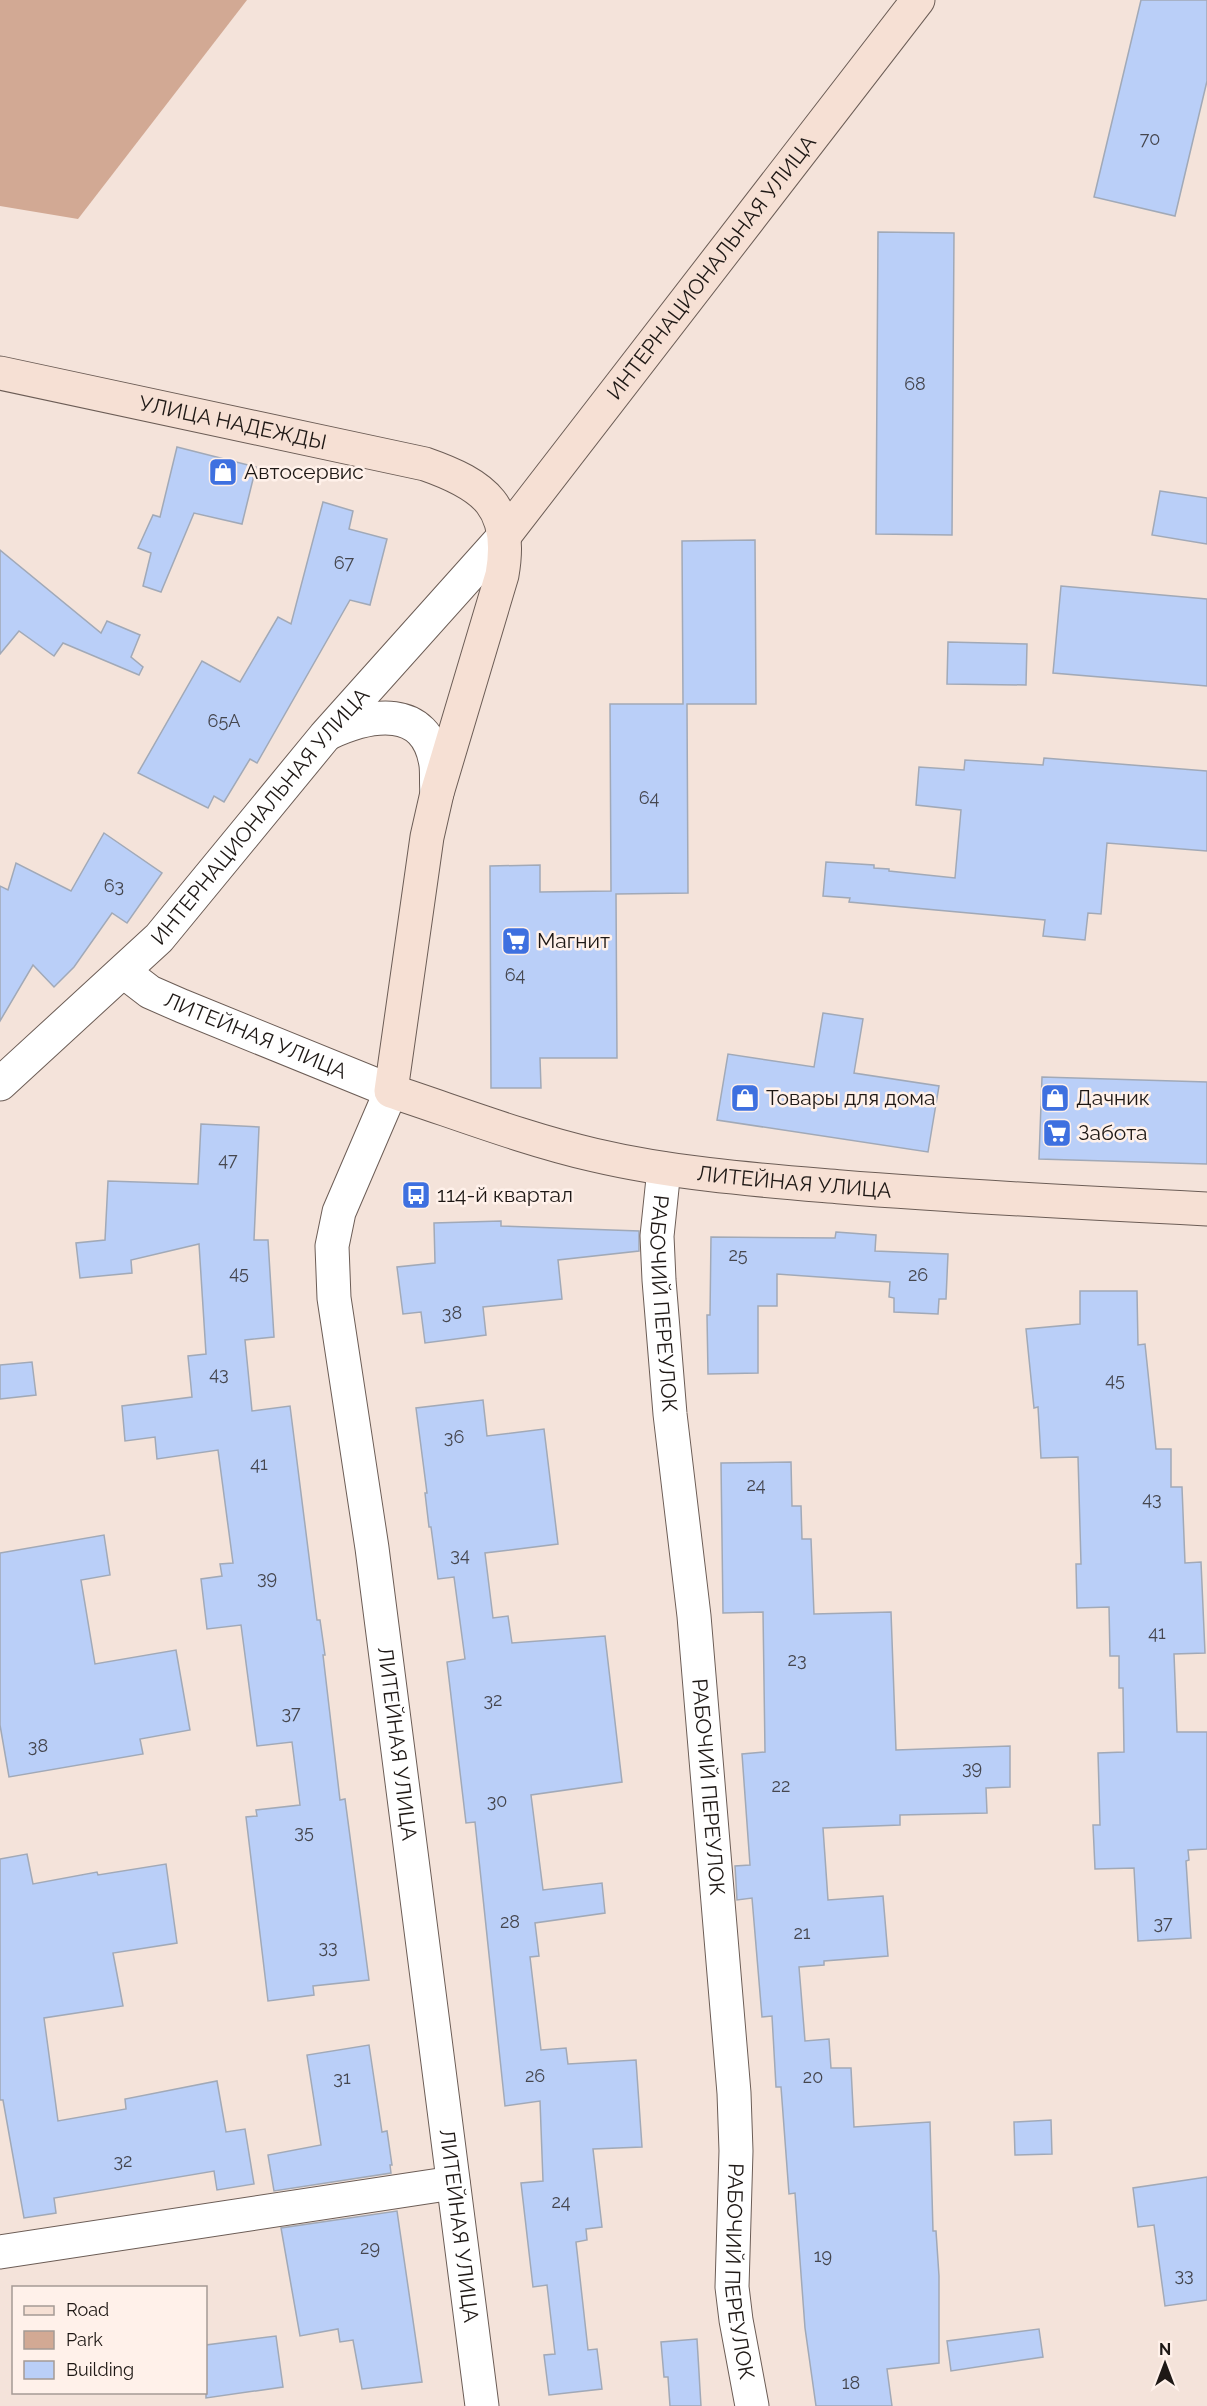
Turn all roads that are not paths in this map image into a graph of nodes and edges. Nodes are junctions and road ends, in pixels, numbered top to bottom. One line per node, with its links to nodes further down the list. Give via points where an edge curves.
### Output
1 (918, 0): 3 (street, ИНТЕРНАЦИОНАЛЬНАЯ УЛИЦА)
2 (0, 373): 3 (street, УЛИЦА НАДЕЖДЫ, via 425,464 453,473 489,498)
3 (505, 535): 4 (street, ИНТЕРНАЦИОНАЛЬНАЯ УЛИЦА); 5 (street, via 507,551 496,602)
4 (325, 736): 5 (street, via 348,724 379,717 409,723 424,734 432,750); 6 (street, ИНТЕРНАЦИОНАЛЬНАЯ УЛИЦА, via 177,919)
5 (437, 793): 8 (street, via 420,879)
6 (124, 972): 7 (street, ИНТЕРНАЦИОНАЛЬНАЯ УЛИЦА); 8 (street, ЛИТЕЙНАЯ УЛИЦА, via 150,992)
7 (0, 1084)
8 (391, 1091): 9 (street, ЛИТЕЙНАЯ УЛИЦА, via 573,1149); 11 (street, ЛИТЕЙНАЯ УЛИЦА, via 339,1212 332,1271 372,1548)
9 (664, 1168): 10 (street, ЛИТЕЙНАЯ УЛИЦА, via 754,1180 960,1196); 14 (street, РАБОЧИЙ ПЕРЕУЛОК, via 657,1236 659,1280 694,1617 734,2093 732,2287)
10 (1207, 1209)
11 (453, 2183): 12 (street); 13 (street, ЛИТЕЙНАЯ УЛИЦА)
12 (0, 2252)
13 (482, 2406)
14 (752, 2406)

